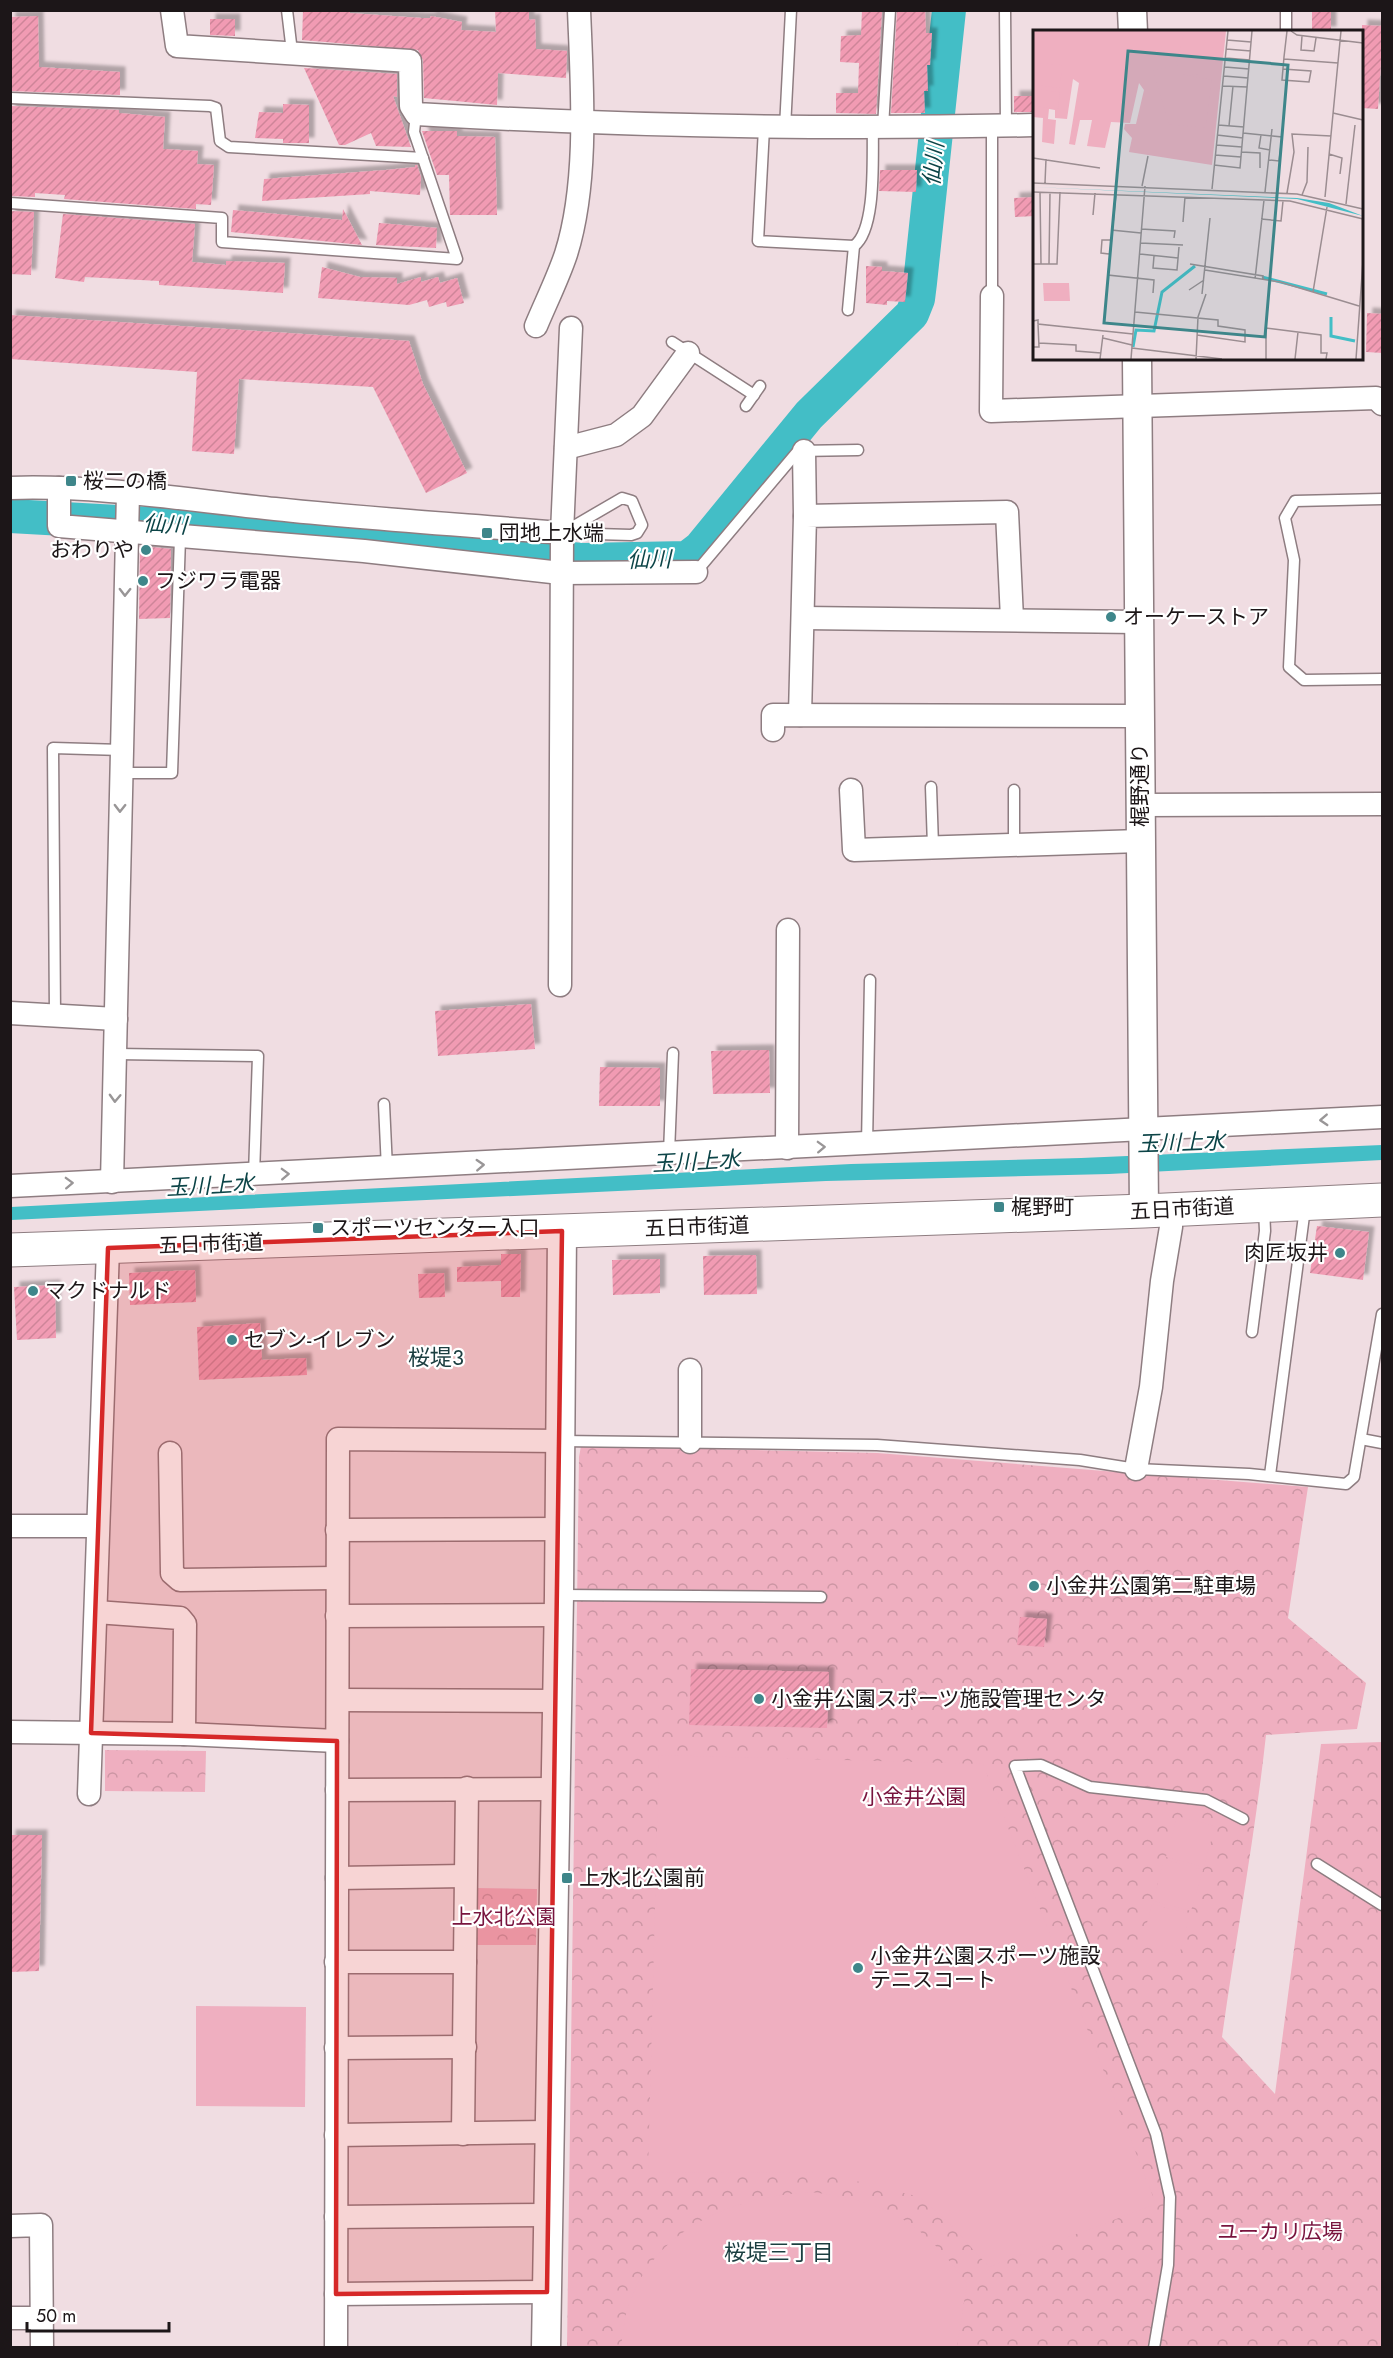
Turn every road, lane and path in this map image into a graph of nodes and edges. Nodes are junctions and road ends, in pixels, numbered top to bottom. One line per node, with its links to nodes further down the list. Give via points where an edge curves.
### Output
1 (172, 10): 11 (street, via 177,46)
2 (286, 10): 11 (lane)
3 (579, 10): 14 (street)
4 (791, 10): 18 (lane)
5 (890, 10): 17 (lane)
6 (1005, 10): 16 (lane)
7 (1132, 10): 9 (street)
8 (1286, 10): 10 (lane)
9 (1133, 30)
10 (1286, 30)
11 (292, 52): 13 (street, via 410,61 411,106)
12 (10, 98): 19 (lane, via 210,106 218,112 220,141 229,147)
13 (416, 114): 14 (street); 19 (lane, via 414,132)
14 (583, 123): 18 (street); 24 (street, via 576,207 566,253)
15 (1033, 125): 16 (street)
16 (999, 126): 17 (street); 22 (lane)
17 (878, 127): 18 (street); 21 (lane, via 866,230)
18 (775, 128): 21 (lane, via 758,241)
19 (423, 158): 20 (lane, via 457,259 222,242 222,218)
20 (10, 203)
21 (854, 246): 23 (lane)
22 (992, 296): 29 (street, via 991,411)
23 (848, 310)
24 (536, 326)
25 (571, 328): 31 (street)
26 (680, 347): 30 (lane, via 757,390); 31 (street, via 642,416 616,435)
27 (1137, 360): 29 (street, 梶野通り)
28 (1383, 404): 29 (street, via 1376,399)
29 (1138, 405): 46 (street, 梶野通り)
30 (746, 406)
31 (566, 448): 41 (street)
32 (858, 450): 33 (lane)
33 (804, 451): 38 (street); 42 (lane, via 798,451)
34 (10, 488): 35 (street)
35 (59, 488): 36 (street); 39 (street, via 59,526)
36 (128, 493): 39 (street); 41 (street)
37 (1383, 499): 47 (lane, via 1295,501 1285,518 1293,560 1289,667 1304,680)
38 (805, 516): 44 (street); 45 (street, via 1007,512)
39 (126, 534): 40 (street); 51 (street, one-way to 51)
40 (180, 538): 43 (street, via 364,551); 52 (lane, via 172,773)
41 (562, 538): 41 (lane, via 622,498 632,501 642,525 631,535); 43 (street)
42 (696, 572): 43 (street)
43 (561, 573): 63 (street)
44 (803, 618): 45 (street); 48 (street)
45 (1012, 619): 46 (street)
46 (1137, 622): 49 (street, 梶野通り)
47 (1383, 679)
48 (800, 715): 49 (street); 50 (street, via 773,715)
49 (1139, 716): 57 (street, 梶野通り)
50 (773, 730)
51 (122, 750): 52 (street); 65 (lane, via 53,748)
52 (121, 774): 66 (street, one-way to 66)
53 (931, 787): 60 (lane)
54 (851, 790): 60 (street, via 854,850)
55 (1014, 790): 59 (lane)
56 (1383, 804): 57 (street)
57 (1140, 805): 58 (street, 梶野通り)
58 (1140, 841): 59 (street); 72 (street, 梶野通り)
59 (1014, 844): 60 (street)
60 (933, 846)
61 (788, 930): 74 (street)
62 (870, 980): 73 (lane)
63 (560, 985)
64 (10, 1012): 65 (street)
65 (55, 1014): 66 (street)
66 (116, 1018): 68 (street)
67 (673, 1053): 75 (lane)
68 (116, 1054): 77 (lane, via 258,1056); 78 (street, one-way to 78)
69 (384, 1104): 76 (lane)
70 (1383, 1110): 71 (street)
71 (1382, 1117): 72 (street, one-way to 72)
72 (1142, 1136): 73 (street); 81 (street, 梶野通り)
73 (867, 1145): 74 (street, one-way to 73)
74 (787, 1148): 75 (street)
75 (669, 1153): 76 (street, one-way to 75)
76 (387, 1170): 77 (street, one-way to 76)
77 (254, 1175): 78 (street)
78 (112, 1182): 79 (street, one-way to 78)
79 (10, 1186)
80 (1383, 1200): 82 (main road, 五日市街道)
81 (1153, 1201): 83 (main road, 五日市街道); 84 (main road, 五日市街道); 96 (street, via 1171,1227 1151,1387)
82 (1305, 1203): 83 (main road, 五日市街道); 97 (lane, via 1306,1219)
83 (1264, 1206): 88 (lane, via 1265,1231)
84 (562, 1231): 85 (main road, 五日市街道); 92 (street)
85 (108, 1248): 86 (main road, 五日市街道); 99 (street)
86 (10, 1250)
87 (1383, 1314): 89 (lane)
88 (1252, 1332)
89 (1378, 1363): 91 (lane)
90 (690, 1370): 93 (street)
91 (1361, 1439): 94 (lane); 97 (lane, via 1354,1477 1346,1484)
92 (561, 1441): 93 (lane); 100 (street); 101 (street, via 338,1439)
93 (690, 1442): 96 (lane, via 877,1445 1080,1460)
94 (1383, 1443)
95 (170, 1453): 102 (street, via 172,1573 180,1580)
96 (1136, 1469): 97 (lane)
97 (1270, 1475)
98 (10, 1526): 99 (street)
99 (97, 1526): 105 (street)
100 (560, 1529): 101 (street); 104 (street)
101 (337, 1530): 102 (street)
102 (338, 1578): 106 (street)
103 (821, 1597): 104 (lane)
104 (559, 1605): 106 (street); 108 (street)
105 (96, 1612): 110 (street); 111 (street, via 180,1618 185,1624)
106 (337, 1616): 107 (street)
107 (338, 1700): 108 (street); 112 (street)
108 (557, 1701): 114 (street)
109 (10, 1732): 110 (street)
110 (92, 1733): 111 (street); 116 (street)
111 (184, 1734): 112 (street)
112 (337, 1741): 115 (street)
113 (467, 1788): 114 (street); 115 (street); 119 (street)
114 (556, 1789): 126 (street)
115 (337, 1790): 120 (street)
116 (89, 1794)
117 (1243, 1819): 139 (lane, via 1206,1800 1090,1787 1041,1765 1015,1766 1156,2134 1170,2197 1168,2265)
118 (1317, 1864): 121 (lane)
119 (465, 1876): 120 (street); 123 (street)
120 (336, 1878): 122 (street)
121 (1383, 1905)
122 (336, 1962): 123 (street); 125 (street)
123 (465, 1962): 124 (street)
124 (465, 2047): 125 (street); 127 (street)
125 (336, 2048): 128 (street)
126 (548, 2132): 127 (street); 129 (street)
127 (463, 2134): 128 (street)
128 (336, 2135): 130 (street)
129 (547, 2215): 130 (street); 132 (street)
130 (336, 2217): 133 (street)
131 (10, 2226): 135 (street, via 41,2225)
132 (547, 2292): 133 (street); 138 (street)
133 (336, 2294): 137 (street)
134 (10, 2318): 135 (street)
135 (42, 2318): 136 (street)
136 (42, 2348)
137 (336, 2348)
138 (546, 2348)
139 (1154, 2348)

